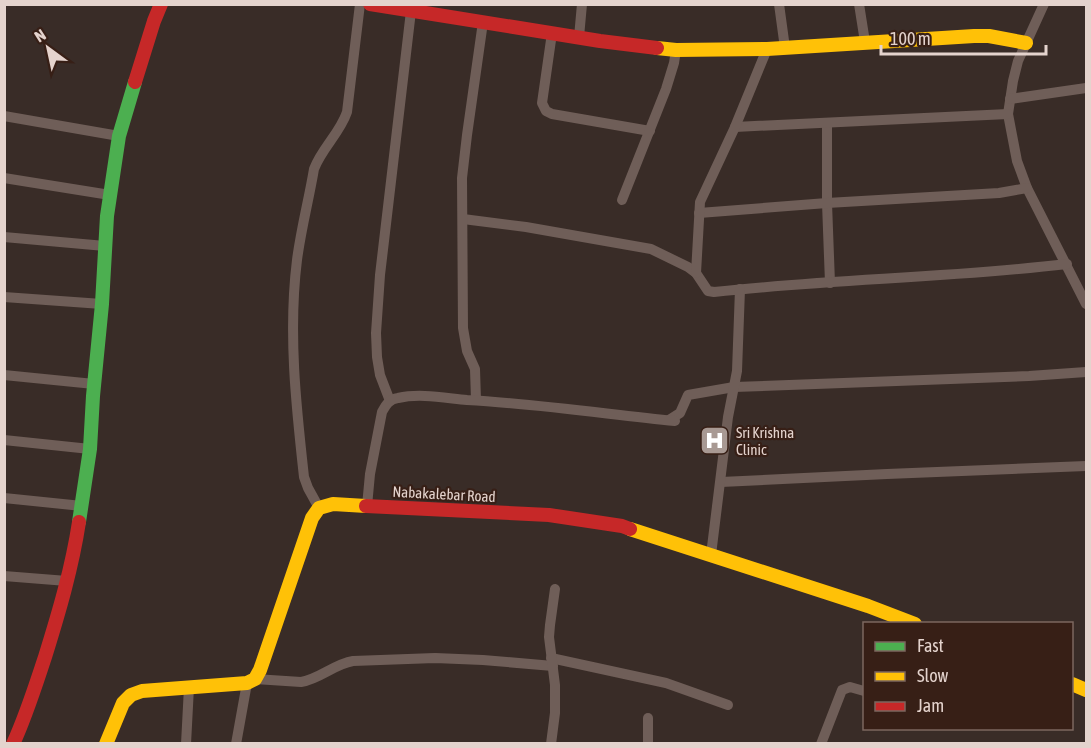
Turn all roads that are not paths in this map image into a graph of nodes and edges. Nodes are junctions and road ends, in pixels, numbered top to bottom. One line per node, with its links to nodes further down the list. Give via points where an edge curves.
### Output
1 (161, 4): 24 (street)
2 (360, 4): 54 (street, via 347,112 344,123 318,157 297,259 293,314 296,396 304,477)
3 (370, 4): 8 (street)
4 (582, 4): 11 (street)
5 (779, 4): 14 (street)
6 (859, 4): 12 (street)
7 (1044, 4): 13 (street)
8 (411, 11): 9 (street); 46 (street, via 376,333 380,375)
9 (483, 22): 10 (street); 31 (street, via 466,135)
10 (552, 33): 11 (street); 23 (street, via 542,103 546,111)
11 (579, 37): 16 (street)
12 (865, 42): 13 (street, via 989,36); 14 (street)
13 (1026, 44): 18 (street)
14 (785, 48): 15 (street)
15 (767, 49): 16 (street); 22 (street)
16 (676, 50): 23 (street)
17 (1086, 88): 18 (street)
18 (1010, 99): 19 (street)
19 (1008, 114): 21 (street); 26 (street)
20 (4, 116): 24 (street)
21 (826, 123): 22 (street); 29 (street)
22 (735, 127): 30 (street, via 704,191)
23 (650, 131): 28 (street)
24 (119, 136): 27 (street)
25 (4, 178): 27 (street)
26 (1027, 188): 29 (street); 34 (street)
27 (110, 195): 33 (street)
28 (622, 200)
29 (827, 203): 30 (street); 36 (street)
30 (699, 213): 35 (street)
31 (463, 219): 35 (street, via 651,249); 45 (street, via 463,328 475,369)
32 (4, 237): 33 (street)
33 (105, 246): 39 (street)
34 (1067, 264): 36 (street, via 1005,272); 40 (street)
35 (696, 273): 37 (street, via 708,291)
36 (830, 283): 37 (street)
37 (740, 289): 44 (street)
38 (4, 297): 39 (street)
39 (102, 304): 43 (street)
40 (1086, 304)
41 (1086, 372): 44 (street)
42 (4, 375): 43 (street)
43 (94, 384): 48 (street)
44 (734, 387): 45 (street, via 688,395 674,421); 50 (street)
45 (476, 400): 46 (street, via 415,396)
46 (390, 401): 53 (street, via 382,412)
47 (4, 440): 48 (street)
48 (90, 449): 52 (street)
49 (1086, 466): 50 (street)
50 (721, 482): 55 (street)
51 (4, 498): 52 (street)
52 (82, 506): 57 (street)
53 (367, 506): 54 (street, Nabakalebar Road, via 333,504); 55 (street, Nabakalebar Road, via 589,520 622,526)
54 (319, 508): 61 (street, via 312,518 260,670)
55 (711, 555): 59 (street, Nabakalebar Road)
56 (4, 576): 57 (street)
57 (67, 581): 66 (street, via 27,713)
58 (555, 589): 60 (street, via 549,637)
59 (900, 621)
60 (552, 662): 61 (street, via 353,661 308,681); 64 (street, via 666,683); 70 (street, via 555,713)
61 (251, 681): 62 (street); 69 (street)
62 (189, 687): 67 (street, via 142,691 126,698); 68 (street)
63 (863, 691): 72 (street, via 850,687 842,690)
64 (728, 705)
65 (648, 718): 71 (street)
66 (13, 744)
67 (106, 744)
68 (186, 744)
69 (236, 744)
70 (551, 744)
71 (648, 744)
72 (821, 744)

